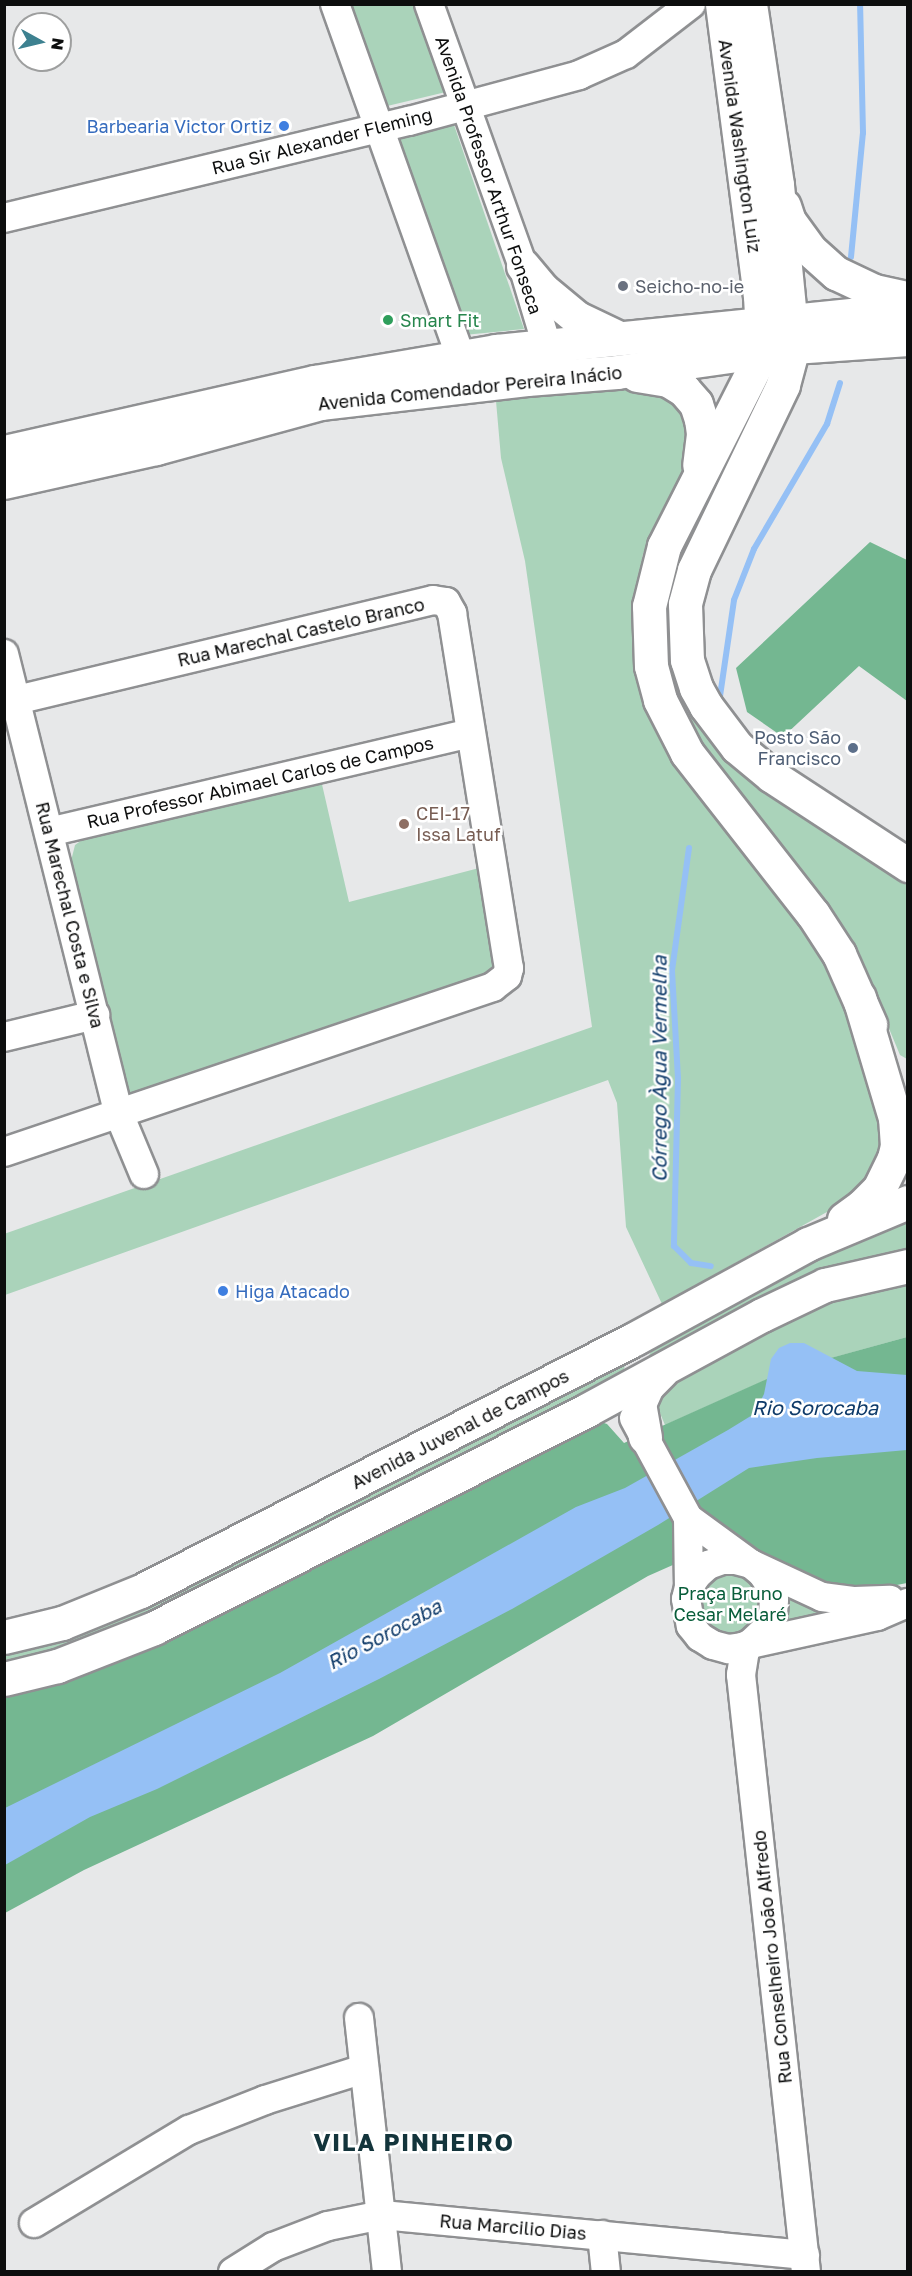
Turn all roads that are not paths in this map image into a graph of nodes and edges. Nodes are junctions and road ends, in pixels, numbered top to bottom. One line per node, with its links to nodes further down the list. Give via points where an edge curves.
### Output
1 (335, 4): 7 (street)
2 (429, 4): 6 (street, Avenida Professor Arthur Fonseca)
3 (691, 4): 6 (street, Rua Sir Alexander Fleming, via 617,59 579,75)
4 (722, 4): 13 (main road, Avenida Washington Luiz)
5 (750, 4): 8 (main road, Avenida Washington Luiz)
6 (466, 104): 7 (street, Rua Sir Alexander Fleming); 10 (street, Avenida Professor Arthur Fonseca)
7 (379, 127): 9 (street, Rua Sir Alexander Fleming); 17 (street)
8 (777, 185): 11 (main road, via 789,221 819,260 874,291); 13 (main road, Avenida Washington Luiz)
9 (4, 218)
10 (523, 266): 14 (main road, via 542,289 577,318); 16 (street, Avenida Professor Arthur Fonseca)
11 (908, 298)
12 (908, 309): 13 (main road, Avenida Comendador Pereira Inácio)
13 (777, 336): 14 (main road, Avenida Comendador Pereira Inácio); 15 (main road, Avenida Comendador Pereira Inácio); 18 (main road, Avenida Comendador Pereira Inácio); 23 (main road); 28 (main road, via 783,385 694,570 685,604 687,660 706,706 737,747 772,776)
14 (621, 339): 16 (main road, Avenida Comendador Pereira Inácio)
15 (908, 339)
16 (547, 346): 17 (main road, Avenida Comendador Pereira Inácio); 19 (main road)
17 (460, 356): 20 (main road); 21 (main road, Avenida Comendador Pereira Inácio, via 315,382)
18 (617, 372): 19 (main road, Avenida Comendador Pereira Inácio); 23 (main road, via 668,380 696,404 701,419 702,450)
19 (527, 379): 20 (main road, Avenida Comendador Pereira Inácio)
20 (488, 383): 22 (main road, Avenida Comendador Pereira Inácio, via 320,403 156,448)
21 (4, 452)
22 (4, 482)
23 (692, 492): 29 (main road, via 664,546 649,606 651,666 660,700 687,753 813,914 839,954)
24 (4, 654): 25 (street, Rua Marechal Costa e Silva)
25 (10, 701): 26 (street, Rua Marechal Castelo Branco, via 440,600 446,602 452,613); 27 (street, Rua Marechal Costa e Silva)
26 (471, 733): 27 (street, Rua Professor Abimael Carlos de Campos); 32 (street, Rua Marechal Castelo Branco, via 508,956 507,976 493,987)
27 (49, 832): 30 (street, Rua Marechal Costa e Silva)
28 (908, 865)
29 (859, 996): 33 (main road); 37 (main road, via 895,1118 897,1146 879,1189 862,1206)
30 (95, 1014): 31 (street); 32 (street, Rua Marechal Costa e Silva)
31 (4, 1037)
32 (119, 1114): 34 (street); 35 (street, Rua Marechal Costa e Silva)
33 (908, 1114)
34 (4, 1152)
35 (144, 1174)
36 (908, 1202): 37 (main road, Avenida Juvenal de Campos)
37 (808, 1244): 39 (main road, Avenida Juvenal de Campos)
38 (908, 1266): 40 (main road, via 825,1285)
39 (661, 1323): 41 (main road, via 636,1353); 48 (main road, Avenida Juvenal de Campos, via 361,1481 141,1591 62,1623)
40 (664, 1368): 41 (main road); 43 (main road, via 647,1386 639,1404)
41 (622, 1392): 42 (main road); 43 (street)
42 (587, 1410): 43 (main road, via 620,1413); 50 (main road, via 154,1628 57,1666)
43 (645, 1437): 44 (street)
44 (688, 1518): 45 (street); 46 (street)
45 (751, 1564): 46 (street, via 722,1560 708,1565); 47 (street, via 830,1599); 49 (street, via 770,1585 774,1599 767,1628)
46 (689, 1587): 49 (street, via 686,1612 700,1637 728,1648)
47 (908, 1601): 49 (street, via 877,1616)
48 (4, 1637)
49 (750, 1644): 56 (street, Rua Conselheiro João Alfredo, via 741,1675)
50 (4, 1679)
51 (359, 2018): 52 (street)
52 (364, 2069): 53 (street); 54 (street, via 265,2100 189,2130)
53 (382, 2215): 55 (street, Rua Marcilio Dias); 57 (street, Rua Marcilio Dias, via 328,2226 273,2247); 58 (street)
54 (34, 2223)
55 (603, 2235): 56 (street, Rua Marcilio Dias); 59 (street)
56 (806, 2263)
57 (233, 2271)
58 (387, 2271)
59 (606, 2271)

